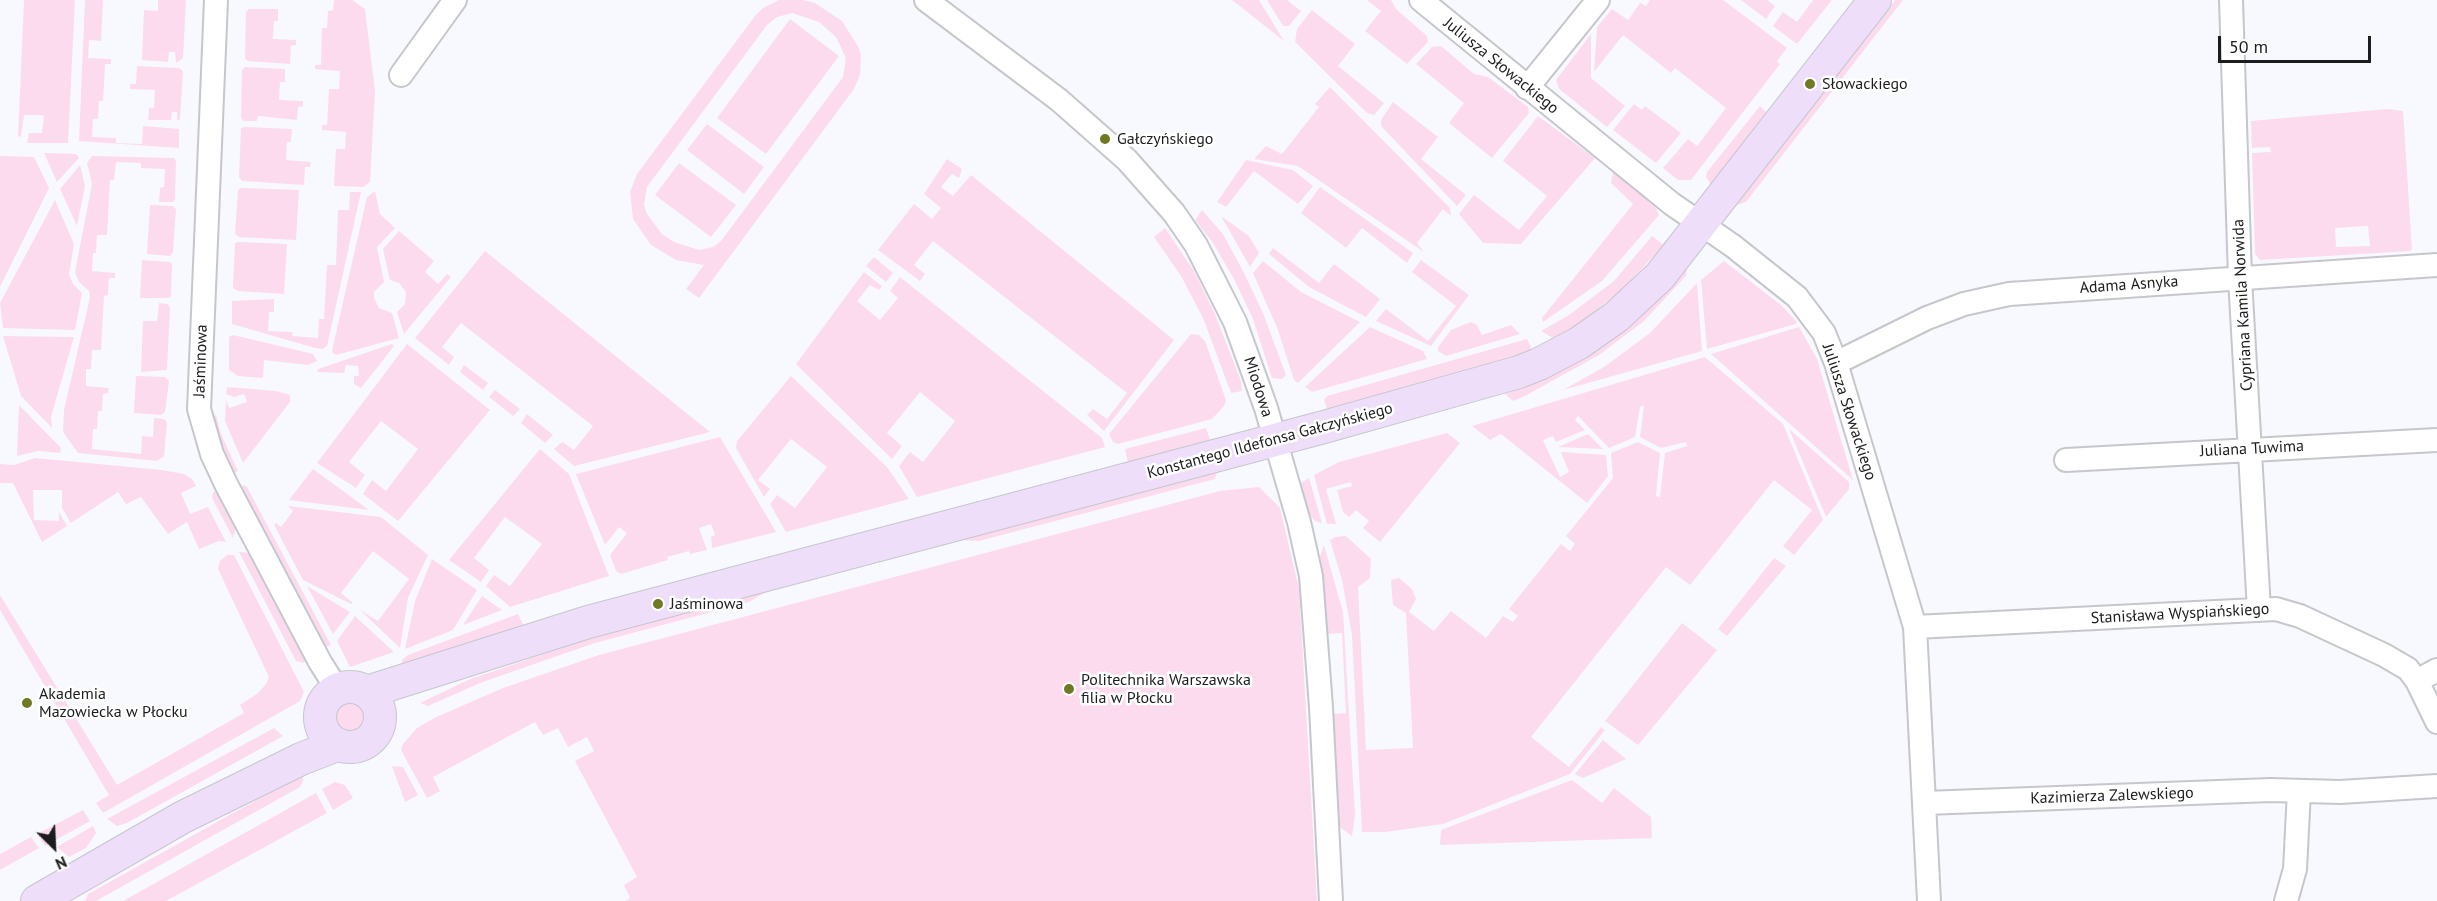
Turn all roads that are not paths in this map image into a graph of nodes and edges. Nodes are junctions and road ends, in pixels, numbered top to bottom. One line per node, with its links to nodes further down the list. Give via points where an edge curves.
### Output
1 (216, 0): 23 (street, Jaśminowa, via 199,409 212,454 226,484)
2 (455, 0): 8 (street)
3 (926, 0): 14 (street, Miodowa, via 1082,119 1127,160 1174,213 1209,266 1235,322)
4 (1421, 0): 9 (street, Juliusza Słowackiego)
5 (1598, 0): 9 (street)
6 (1875, 0): 10 (street, Konstantego Ildefonsa Gałczyńskiego)
7 (2231, 0): 12 (street, Cypriana Kamila Norwida)
8 (401, 75)
9 (1527, 88): 10 (street, Juliusza Słowackiego)
10 (1702, 224): 13 (street, Juliusza Słowackiego, via 1797,297 1824,333); 14 (street, Konstantego Ildefonsa Gałczyńskiego, via 1636,301 1579,343 1548,360 1519,372)
11 (2437, 265): 12 (street, Adama Asnyka)
12 (2240, 278): 13 (street, Adama Asnyka, via 2009,294 1964,304 1927,318); 16 (street, Cypriana Kamila Norwida)
13 (1836, 363): 19 (street, Juliusza Słowackiego)
14 (1274, 440): 20 (street, Konstantego Ildefonsa Gałczyńskiego, via 588,622); 32 (street, Miodowa, via 1299,522 1313,591)
15 (2437, 440): 16 (street, Juliana Tuwima)
16 (2250, 449): 17 (street, Juliana Tuwima); 18 (street, Cypriana Kamila Norwida)
17 (2066, 460)
18 (2259, 610): 19 (street, Stanisława Wyspiańskiego); 22 (street, Stanisława Wyspiańskiego, via 2276,609 2300,616 2396,662)
19 (1915, 627): 29 (street, Juliusza Słowackiego)
20 (516, 646): 23 (street, Konstantego Ildefonsa Gałczyńskiego); 24 (street, Konstantego Ildefonsa Gałczyńskiego, via 406,700)
21 (2437, 670): 22 (street)
22 (2417, 681): 25 (street, Stanisława Wyspiańskiego)
23 (341, 698): 24 (street, via 378,704); 26 (street, via 323,732); 30 (street, Konstantego Ildefonsa Gałczyńskiego, via 292,740)
24 (380, 720): 26 (street, via 373,737 362,746)
25 (2437, 722)
26 (337, 745): 30 (street, Konstantego Ildefonsa Gałczyńskiego)
27 (2437, 786): 28 (street, Kazimierza Zalewskiego, via 2340,792)
28 (2298, 790): 29 (street, Kazimierza Zalewskiego); 34 (street, via 2295,869)
29 (1925, 803): 33 (street, Juliusza Słowackiego)
30 (183, 817): 31 (street, Konstantego Ildefonsa Gałczyńskiego)
31 (37, 901)
32 (1331, 901)
33 (1929, 901)
34 (2286, 901)

